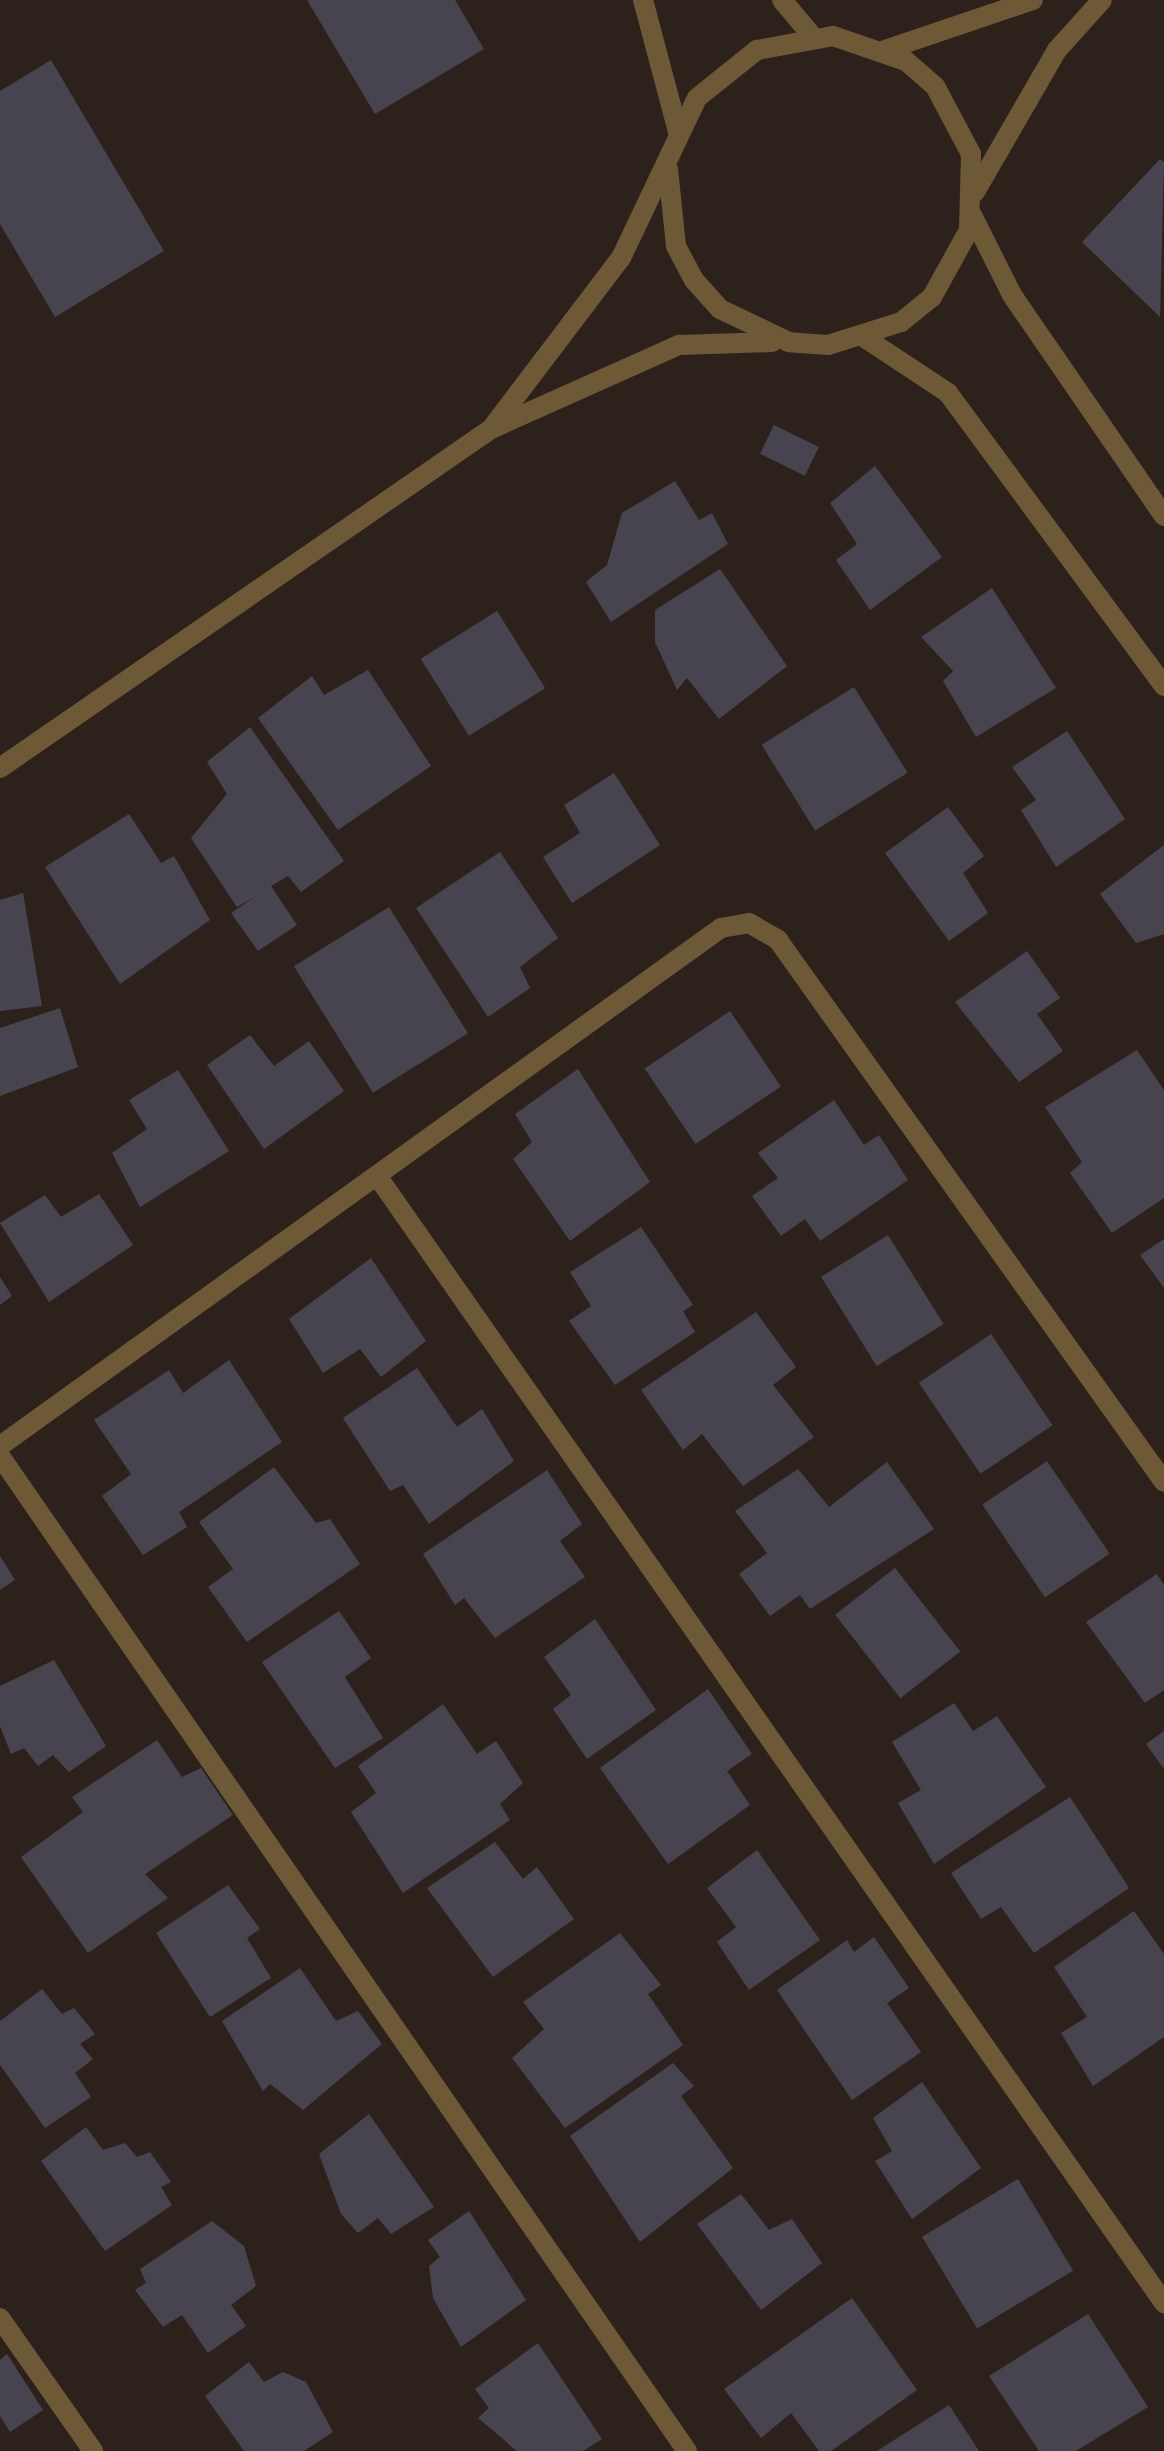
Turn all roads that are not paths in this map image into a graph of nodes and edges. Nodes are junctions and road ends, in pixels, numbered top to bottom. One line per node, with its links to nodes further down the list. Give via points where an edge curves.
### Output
1 (643, 0): 7 (street)
2 (782, 0): 5 (street)
3 (1033, 0): 6 (street)
4 (1102, 0): 9 (street, via 1057,50)
5 (813, 37): 6 (street); 7 (street, via 757,50 724,70)
6 (885, 50): 9 (street, via 935,86 957,118)
7 (678, 132): 8 (street)
8 (668, 169): 12 (street, via 676,246 694,280 720,309); 13 (street, via 621,258)
9 (975, 192): 10 (street)
10 (972, 215): 11 (street, via 955,266 932,297); 14 (street, via 1012,295)
11 (865, 338): 12 (street); 15 (street, via 948,393)
12 (789, 342): 13 (street, via 679,345)
13 (491, 429): 16 (street)
14 (1164, 516)
15 (1164, 686)
16 (0, 768)
17 (380, 1180): 18 (street); 20 (street, via 721,928 764,927); 21 (street)
18 (0, 1446)
19 (0, 1456): 24 (street)
20 (1164, 1482)
21 (1164, 2303)
22 (0, 2318): 23 (street)
23 (93, 2451)
24 (687, 2451)

